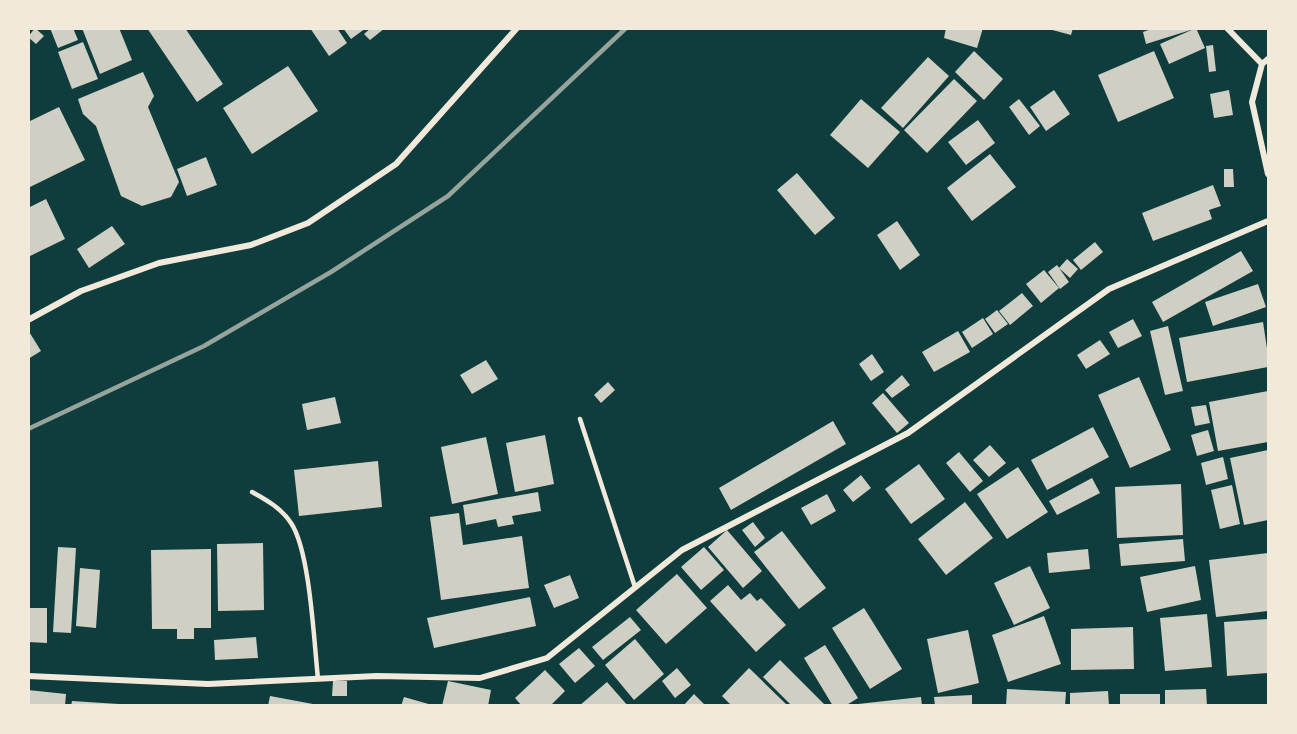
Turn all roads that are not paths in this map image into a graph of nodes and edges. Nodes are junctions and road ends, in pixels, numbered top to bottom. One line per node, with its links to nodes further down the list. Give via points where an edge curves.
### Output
1 (517, 28): 7 (street, via 396,164 309,223 251,245 159,263 81,291)
2 (1227, 28): 4 (street)
3 (1269, 58): 4 (street)
4 (1262, 64): 5 (street, via 1252,102)
5 (1269, 174)
6 (1269, 221): 10 (street, via 1109,289 908,433 682,550)
7 (28, 320)
8 (580, 418): 10 (lane)
9 (252, 492): 12 (lane, via 270,501 292,524 305,559)
10 (635, 587): 12 (street, via 547,658 480,678)
11 (28, 676): 12 (street, via 208,684)
12 (318, 678)

